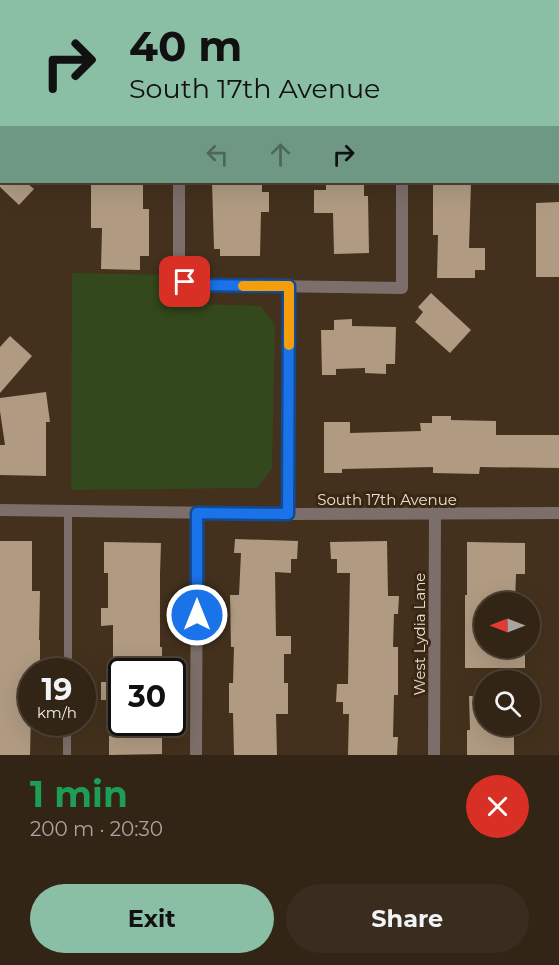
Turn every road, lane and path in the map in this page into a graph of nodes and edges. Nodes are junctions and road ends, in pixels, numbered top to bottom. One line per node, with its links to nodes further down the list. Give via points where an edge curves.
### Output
1 (179, 183): 3 (street, via 179,270 185,282)
2 (402, 183): 3 (street, via 402,288)
3 (289, 286): 9 (street)
4 (0, 510): 5 (street, South 17th Avenue)
5 (68, 511): 6 (street, South 17th Avenue); 10 (lane)
6 (197, 513): 9 (street, South 17th Avenue); 13 (street)
7 (435, 513): 8 (street, South 17th Avenue); 9 (street, South 17th Avenue); 14 (street, West Lydia Lane)
8 (559, 513)
9 (288, 514)
10 (68, 658)
11 (68, 736): 12 (lane)
12 (67, 755)
13 (196, 755)
14 (434, 755)

